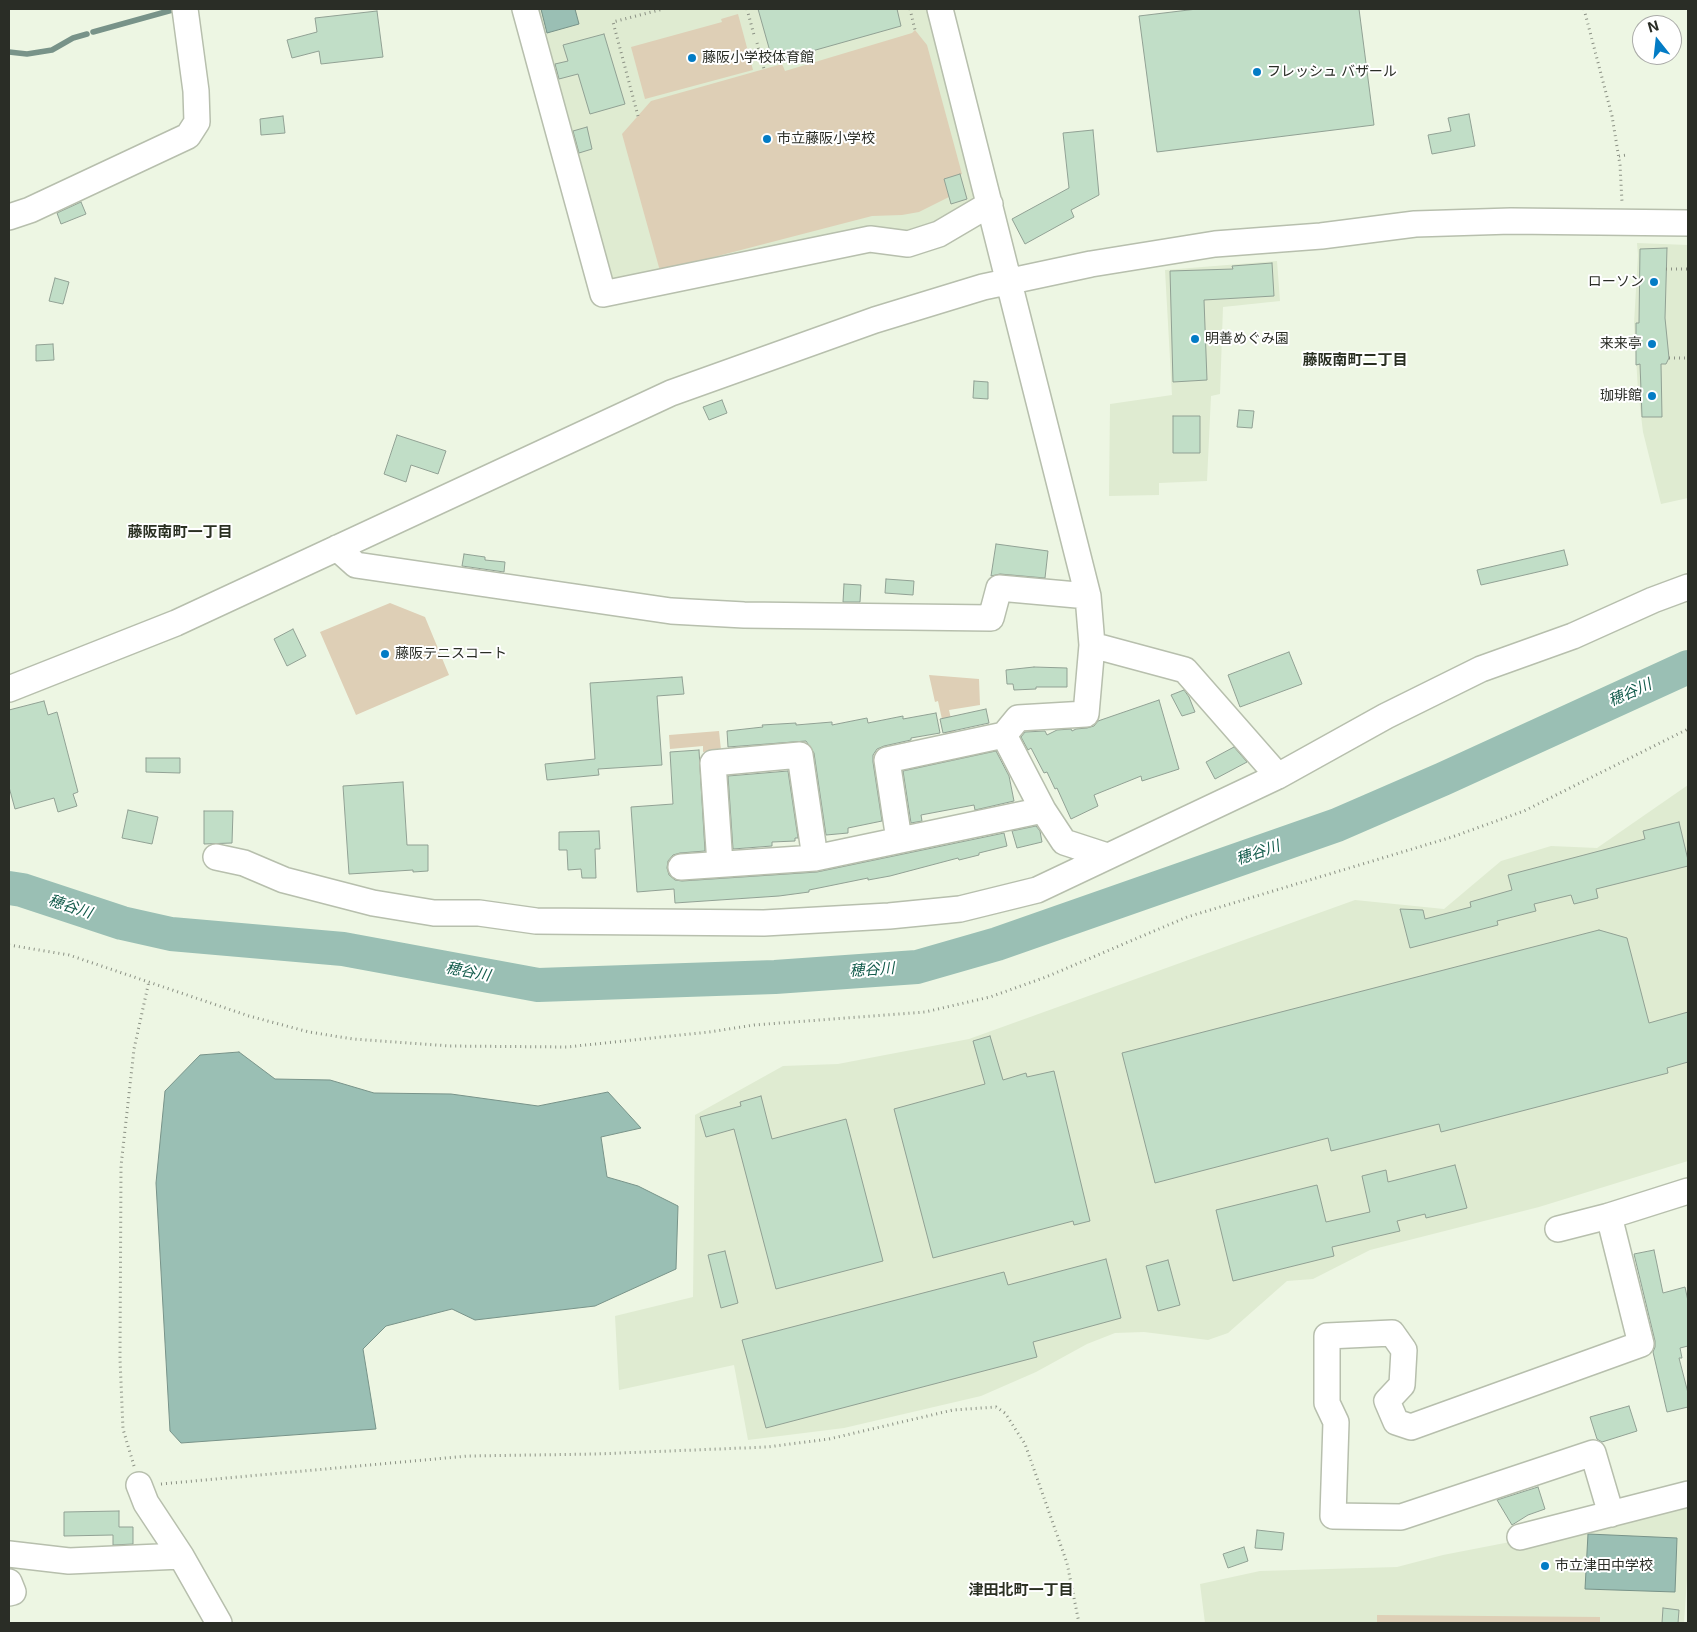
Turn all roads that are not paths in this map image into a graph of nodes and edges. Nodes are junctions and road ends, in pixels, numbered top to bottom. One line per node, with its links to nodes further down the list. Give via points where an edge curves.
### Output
1 (187, 9): 5 (street, via 197,122 188,136)
2 (525, 9): 4 (street, via 603,294 870,239 908,244 940,234)
3 (940, 9): 4 (street)
4 (990, 204): 7 (street)
5 (9, 217)
6 (1688, 224): 7 (street, via 1511,221 1415,224 1321,236 1215,244)
7 (1008, 281): 8 (street, via 875,320 671,393); 10 (street)
8 (336, 548): 10 (street, via 356,565 671,611 991,618 999,588); 12 (street, via 176,623)
9 (1688, 587): 14 (street, via 1573,636 1481,669 1386,716)
10 (1088, 596): 11 (street)
11 (1092, 645): 13 (street, via 1086,714 1018,718); 14 (street, via 1185,670)
12 (9, 689)
13 (1004, 735): 15 (street); 16 (street, via 887,760)
14 (1278, 776): 17 (street)
15 (1043, 810): 16 (street); 17 (street, via 1064,842)
16 (899, 840): 19 (street)
17 (1107, 856): 18 (street, via 1037,890 960,909 764,923 536,921 479,913 434,913 345,897 284,880 244,863)
18 (216, 857)
19 (815, 858): 20 (street); 20 (street, via 800,755 712,763)
20 (720, 864): 21 (street)
21 (682, 867)
22 (1688, 1190): 23 (street)
23 (1609, 1216): 24 (street); 27 (street, via 1641,1344 1412,1427 1396,1422 1388,1401 1402,1385 1404,1350 1392,1334 1327,1336 1327,1403 1336,1422 1333,1516 1401,1517 1593,1453)
24 (1558, 1229)
25 (139, 1485): 30 (street, via 146,1503)
26 (1688, 1494): 27 (street)
27 (1611, 1514): 28 (street)
28 (1520, 1537)
29 (9, 1554): 30 (street, via 69,1561)
30 (182, 1556): 33 (street)
31 (9, 1582): 32 (street, via 13,1592)
32 (9, 1593)
33 (219, 1623)

